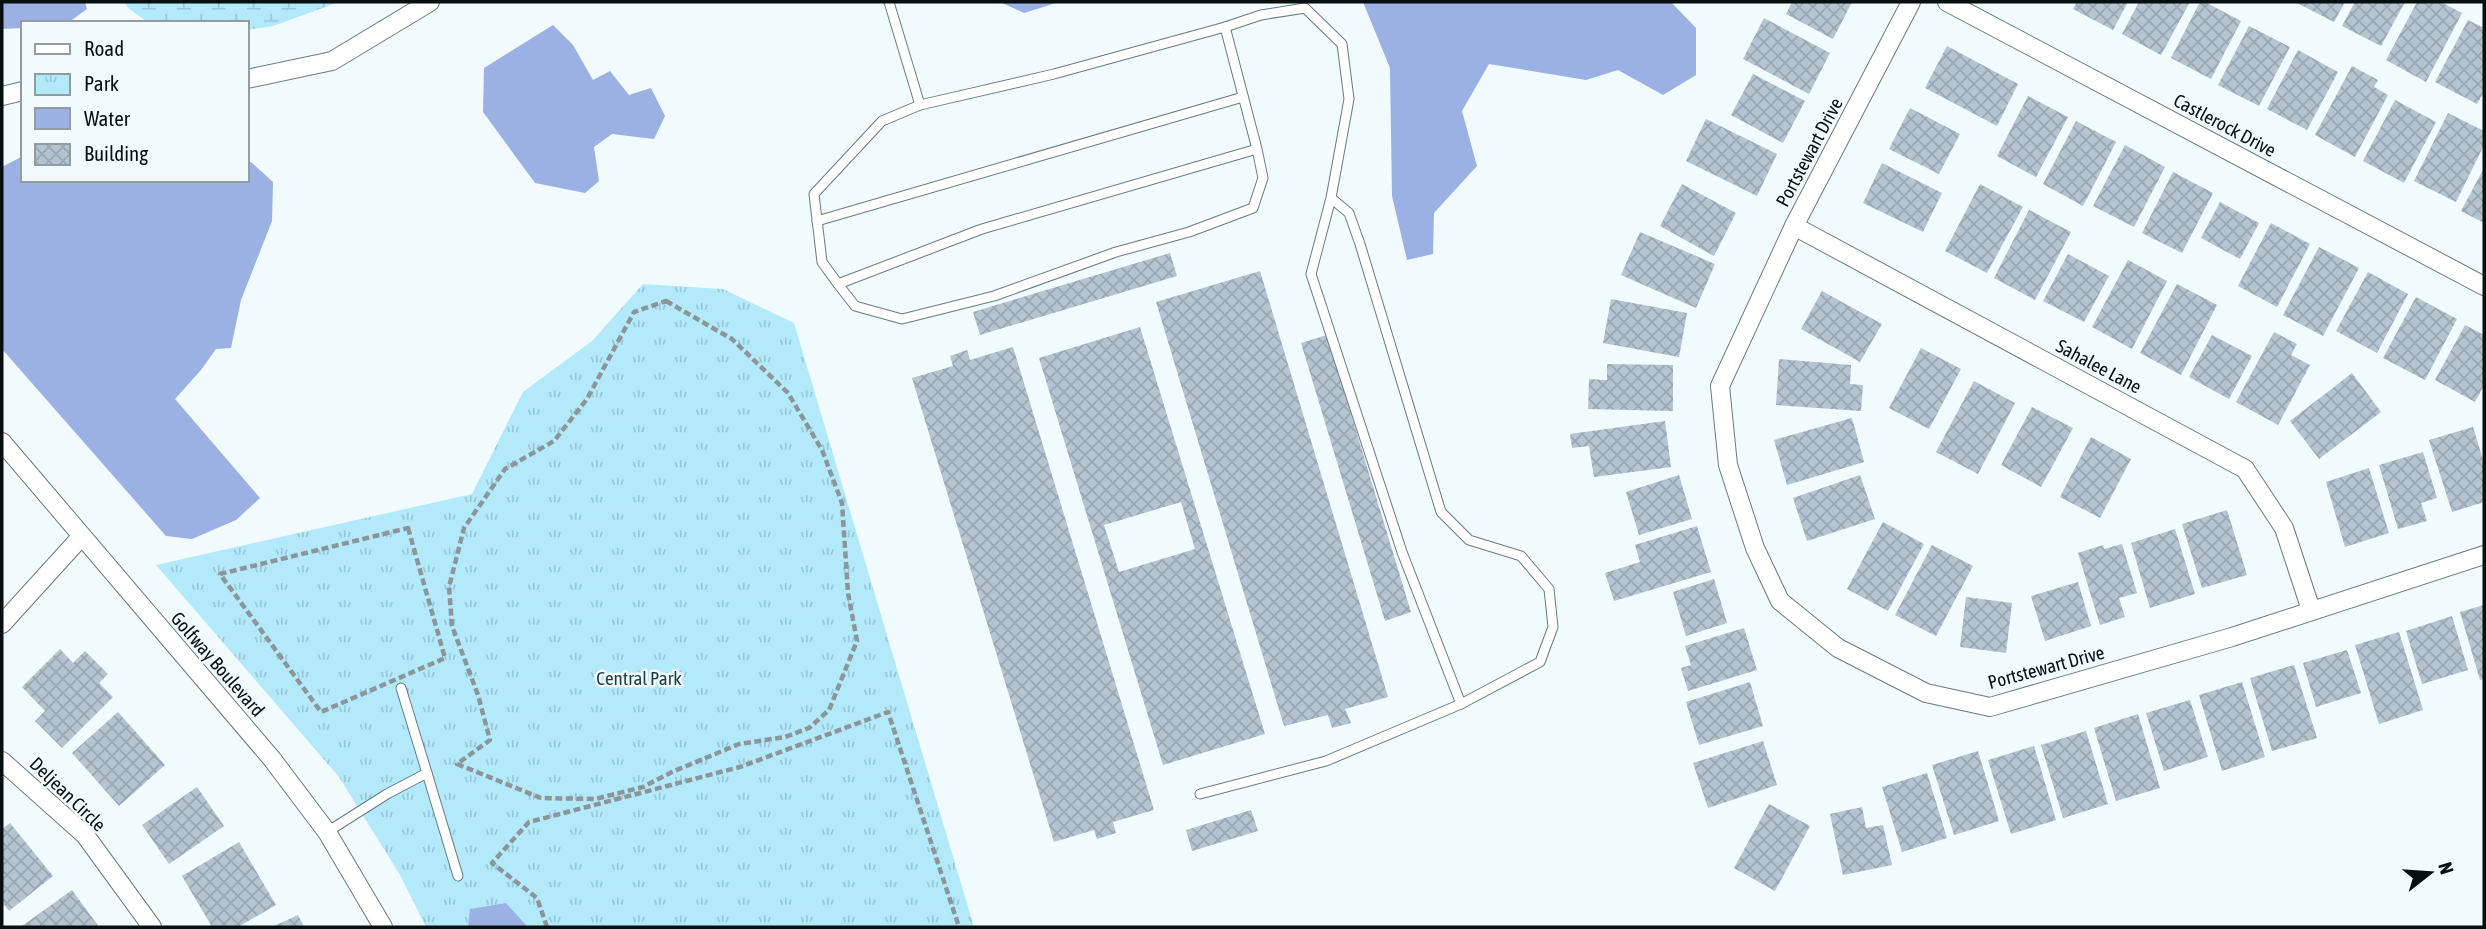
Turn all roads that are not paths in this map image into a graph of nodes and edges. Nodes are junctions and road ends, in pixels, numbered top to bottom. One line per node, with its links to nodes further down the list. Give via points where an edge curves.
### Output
1 (430, 2): 6 (street, via 332,61)
2 (889, 2): 10 (lane)
3 (1911, 2): 14 (street, Portstewart Drive)
4 (1947, 2): 16 (street, Castlerock Drive)
5 (1225, 27): 9 (lane); 10 (lane, via 1054,75); 12 (lane, via 1261,15 1305,9 1342,44 1349,99)
6 (248, 79)
7 (21, 91): 8 (street)
8 (2, 96)
9 (1243, 97): 11 (lane); 13 (lane)
10 (920, 105): 13 (lane, via 882,121 814,194)
11 (1257, 149): 15 (lane, via 982,229); 15 (lane, via 1263,178 1253,208 994,296 902,319 855,306)
12 (1331, 198): 23 (lane, via 1311,274 1402,552); 23 (lane, via 1349,213 1360,244 1441,512 1469,540 1521,556 1549,589 1553,627 1540,662)
13 (817, 221): 15 (lane, via 822,262)
14 (1794, 226): 20 (street, Sahalee Lane, via 2245,469 2284,528); 20 (street, Portstewart Drive, via 1720,387 1728,465 1755,548 1780,601 1838,648 1926,693 1990,707 2232,638)
15 (838, 284)
16 (2484, 286)
17 (2, 442): 18 (street, Golfway Boulevard)
18 (81, 537): 21 (street); 27 (street, Golfway Boulevard, via 272,758)
19 (2484, 555): 20 (street, Portstewart Drive)
20 (2311, 610)
21 (2, 624)
22 (401, 688): 25 (lane)
23 (1461, 704): 26 (lane, via 1326,761)
24 (2, 761): 29 (street, Deljean Circle, via 85,835)
25 (426, 774): 27 (lane); 28 (lane)
26 (1200, 794)
27 (327, 832): 30 (street, Golfway Boulevard)
28 (458, 876)
29 (152, 927)
30 (383, 927)

